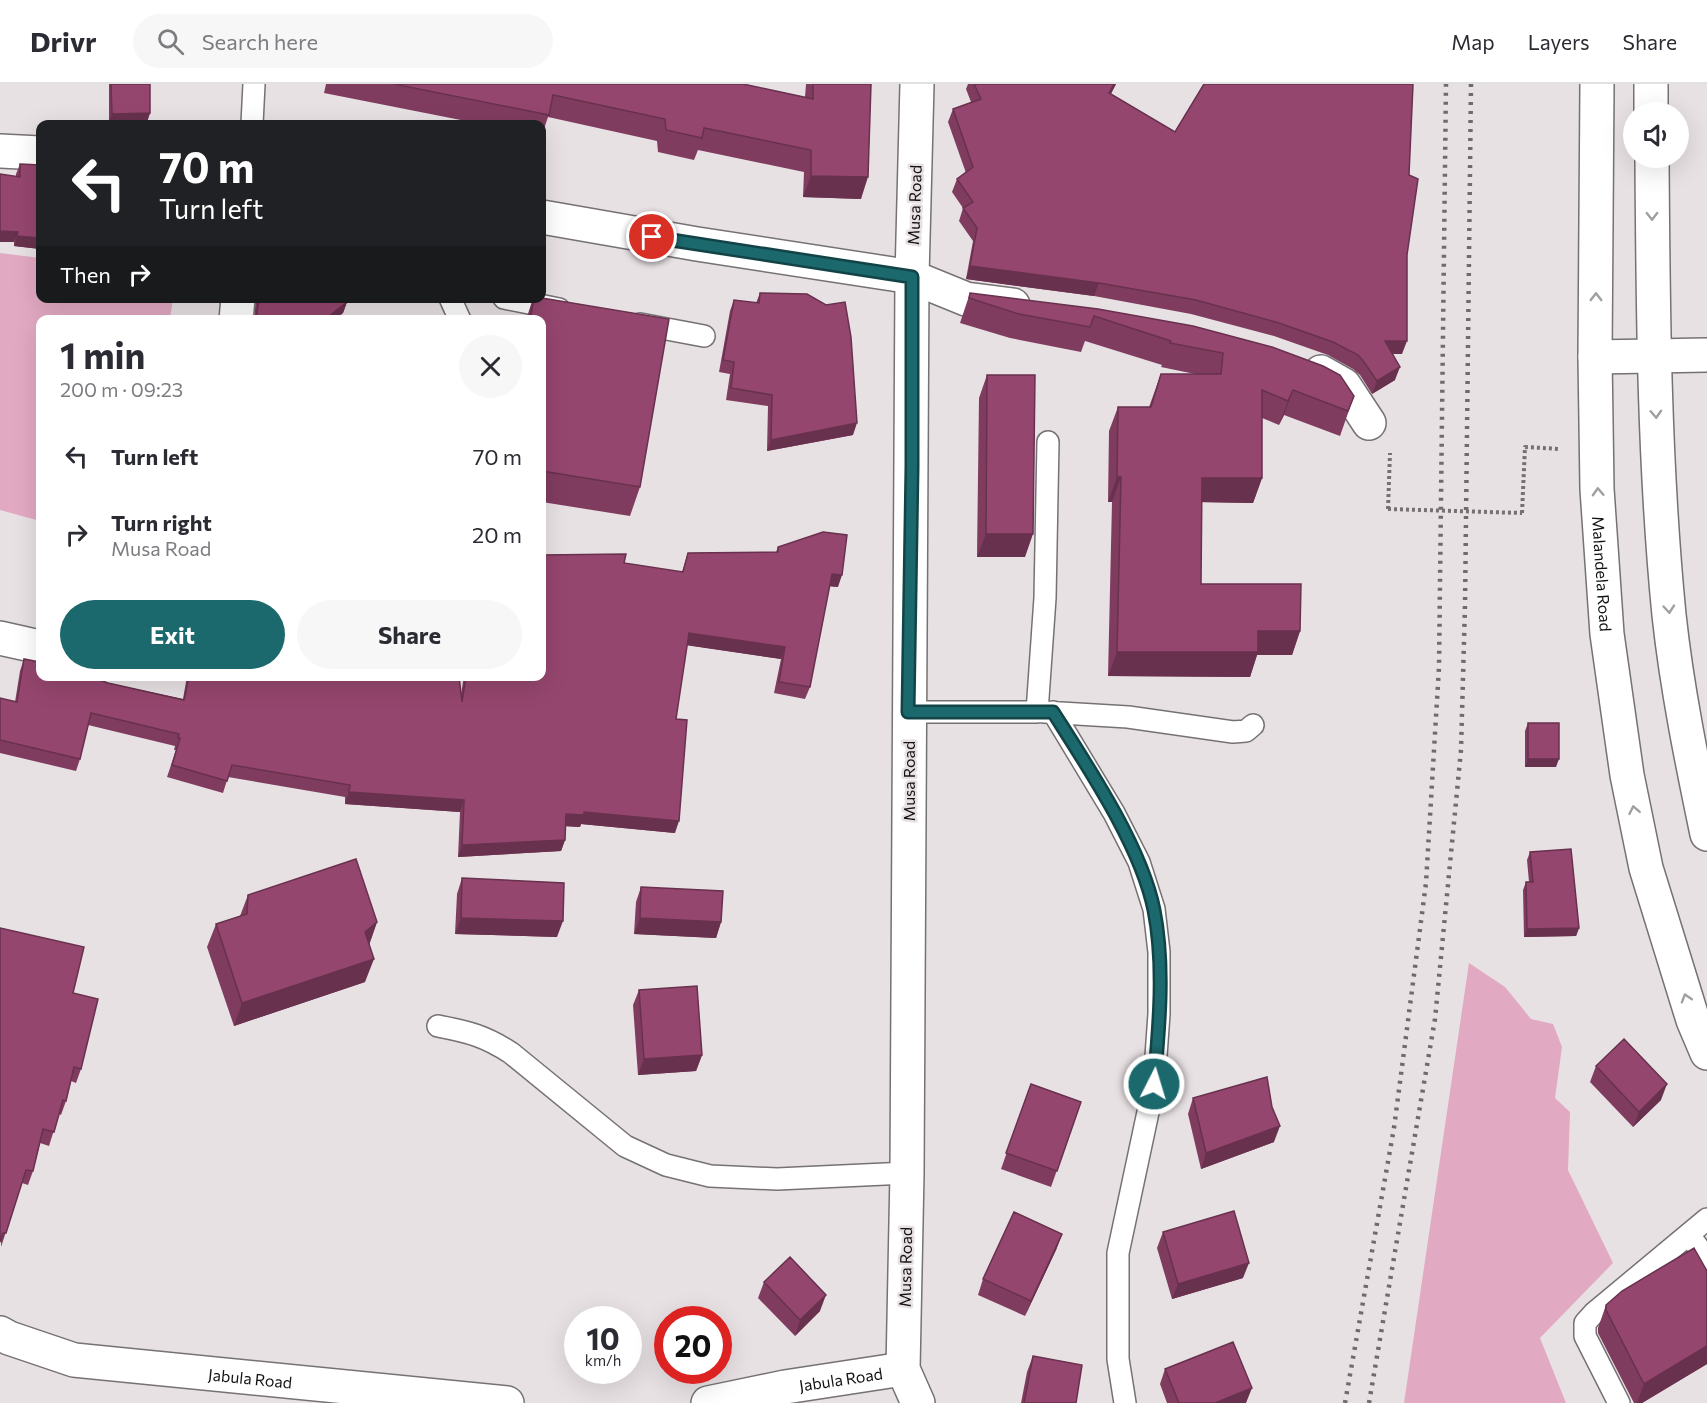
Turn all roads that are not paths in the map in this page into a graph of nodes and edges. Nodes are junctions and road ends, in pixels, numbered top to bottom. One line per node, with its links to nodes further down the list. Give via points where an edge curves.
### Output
1 (254, 84): 6 (lane)
2 (917, 84): 11 (street, Musa Road)
3 (1597, 84): 19 (street, Malandela Road, one-way to 3)
4 (1651, 84): 5 (street)
5 (1651, 102)
6 (252, 120)
7 (0, 151): 8 (street)
8 (36, 153)
9 (1652, 168): 18 (street, one-way to 18)
10 (546, 219): 11 (street)
11 (912, 277): 13 (street, via 966,299); 25 (street, Musa Road)
12 (529, 303): 14 (lane)
13 (1046, 309)
14 (575, 312)
15 (622, 321): 16 (lane)
16 (704, 336)
17 (1707, 355): 18 (street)
18 (1654, 356): 19 (street); 28 (street, one-way to 28, via 1670,616 1687,737)
19 (1595, 357): 30 (street, Malandela Road, one-way to 19, via 1646,868 1627,775 1607,634 1597,489)
20 (1290, 362): 21 (street, via 1344,385)
21 (1369, 423)
22 (1048, 442): 26 (lane)
23 (0, 638): 24 (street)
24 (36, 646)
25 (908, 712): 26 (lane); 31 (street, Musa Road)
26 (1045, 712): 27 (lane, via 1128,717 1233,732 1246,731); 40 (lane, via 1114,813 1138,862 1154,909 1159,952 1154,1084 1118,1252 1118,1359)
27 (1253, 725)
28 (1707, 834)
29 (438, 1026): 31 (lane, via 491,1040 625,1146 666,1165 710,1176 777,1179)
30 (1707, 1053)
31 (907, 1173): 36 (street, Musa Road)
32 (1707, 1219): 33 (lane)
33 (1689, 1235): 34 (lane); 41 (lane, via 1585,1323 1585,1336)
34 (1707, 1258)
35 (0, 1333): 37 (street, Jabula Road, via 74,1360)
36 (903, 1369): 38 (street, Jabula Road); 39 (street, Musa Road)
37 (496, 1403)
38 (708, 1403)
39 (918, 1403)
40 (1125, 1403)
41 (1619, 1403)

